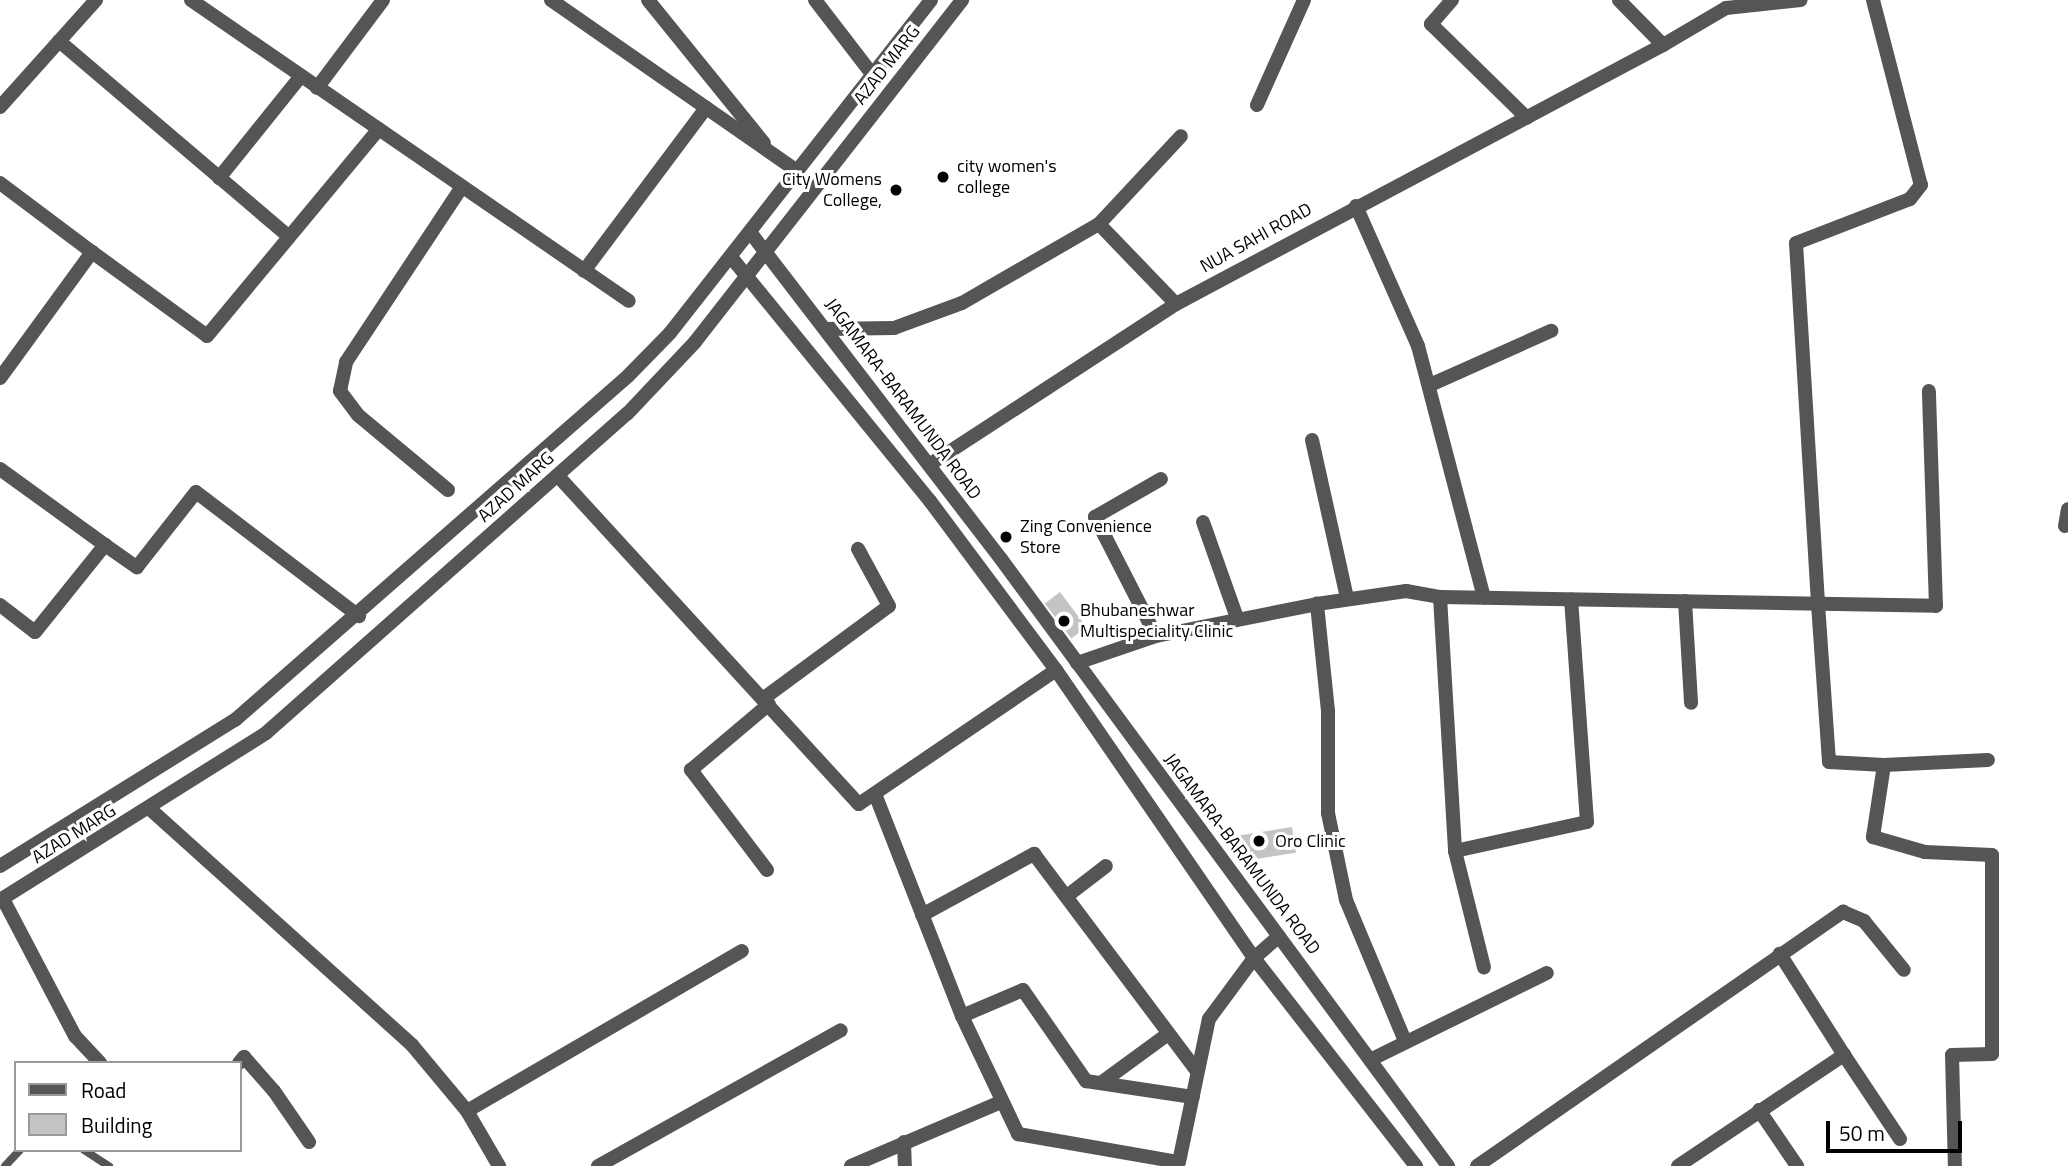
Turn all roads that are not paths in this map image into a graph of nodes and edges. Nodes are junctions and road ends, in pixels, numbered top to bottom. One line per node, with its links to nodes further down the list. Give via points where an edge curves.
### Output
1 (96, 0): 14 (street)
2 (191, 0): 17 (street)
3 (383, 0): 18 (street)
4 (551, 0): 21 (street)
5 (648, 0): 25 (street)
6 (814, 0): 16 (street)
7 (931, 0): 16 (street, AZAD MARG)
8 (962, 0): 35 (street, AZAD MARG)
9 (1304, 0): 19 (street)
10 (1452, 0): 22 (street, via 1431,24)
11 (1619, 0): 15 (street)
12 (1801, 0): 15 (street, NUA SAHI ROAD, via 1726,8)
13 (1873, 0): 63 (street, via 1921,186 1910,200 1796,243)
14 (59, 41): 20 (street); 27 (street)
15 (1663, 45): 22 (street, NUA SAHI ROAD)
16 (872, 74): 26 (street, AZAD MARG)
17 (301, 76): 18 (street); 27 (street)
18 (317, 88): 23 (street)
19 (1256, 105)
20 (0, 107)
21 (706, 108): 25 (street); 37 (street)
22 (1527, 118): 30 (street, NUA SAHI ROAD)
23 (379, 130): 29 (street); 33 (street)
24 (1181, 136): 31 (street)
25 (774, 156): 26 (street)
26 (796, 170): 32 (street, AZAD MARG)
27 (219, 178): 33 (street)
28 (0, 183): 34 (street)
29 (462, 187): 37 (street); 51 (street, via 346,362 340,391 358,415)
30 (1356, 206): 40 (street, NUA SAHI ROAD); 44 (street, via 1419,346)
31 (1099, 224): 40 (street); 41 (street, via 962,303 894,328)
32 (750, 232): 35 (street, JAGAMARA-BARAMUNDA ROAD); 36 (street, AZAD MARG)
33 (289, 237): 34 (street, via 207,336)
34 (92, 252): 43 (street)
35 (767, 252): 38 (street, AZAD MARG); 41 (street, JAGAMARA-BARAMUNDA ROAD)
36 (731, 257): 38 (street); 65 (street, AZAD MARG, via 628,376)
37 (584, 271): 39 (street)
38 (748, 276): 49 (street, AZAD MARG, via 636,405); 69 (street, via 930,500)
39 (629, 301)
40 (1176, 304): 47 (street, NUA SAHI ROAD)
41 (825, 329): 47 (street, JAGAMARA-BARAMUNDA ROAD)
42 (1551, 331): 44 (street)
43 (0, 378)
44 (1430, 385): 59 (street)
45 (1929, 391): 63 (street, via 1936,606)
46 (1312, 440): 58 (street)
47 (929, 466): 68 (street, JAGAMARA-BARAMUNDA ROAD)
48 (0, 468): 55 (street)
49 (558, 476): 70 (street); 75 (street, AZAD MARG, via 295,709)
50 (1161, 479): 67 (street, via 1095,517)
51 (448, 490)
52 (2068, 509): 54 (street)
53 (1203, 522): 66 (street)
54 (2065, 527)
55 (105, 545): 64 (street, via 35,632); 65 (street, via 137,567 196,492)
56 (858, 549): 70 (street, via 889,606)
57 (1440, 597): 58 (street, via 1406,591); 59 (street); 76 (street)
58 (1347, 598): 62 (street)
59 (1484, 598): 60 (street)
60 (1571, 600): 61 (street); 76 (street, via 1587,822)
61 (1685, 601): 63 (street); 71 (street)
62 (1317, 604): 66 (street); 93 (street, via 1328,711 1328,813 1346,901)
63 (1818, 604): 73 (street, via 1829,762)
64 (0, 605)
65 (359, 616): 77 (street, AZAD MARG, via 236,720)
66 (1237, 618): 67 (street)
67 (1156, 636): 68 (street)
68 (1077, 663): 83 (street, JAGAMARA-BARAMUNDA ROAD)
69 (1056, 670): 74 (street); 86 (street)
70 (767, 701): 74 (street, via 859,804); 79 (street, via 691,770)
71 (1691, 703)
72 (1987, 760): 73 (street)
73 (1884, 765): 121 (street, via 1874,837 1925,852 1992,855 1992,1054 1952,1055)
74 (875, 794): 82 (street)
75 (150, 809): 81 (street, AZAD MARG); 103 (street, via 412,1045)
76 (1455, 851): 87 (street)
77 (0, 866)
78 (1106, 866): 80 (street)
79 (767, 870)
80 (1067, 896): 82 (street, via 1034,854); 92 (street)
81 (2, 900): 96 (street, via 75,1036)
82 (922, 915): 90 (street)
83 (1279, 936): 86 (street); 95 (street, JAGAMARA-BARAMUNDA ROAD)
84 (742, 950): 103 (street)
85 (1780, 954): 88 (street, via 1843,912 1864,921); 94 (street); 118 (street)
86 (1254, 958): 98 (street, via 1209,1019); 116 (street)
87 (1484, 967)
88 (1904, 970)
89 (1547, 973): 93 (street)
90 (962, 1016): 99 (street, via 1023,990 1086,1081); 101 (street)
91 (841, 1030): 113 (street)
92 (1167, 1034): 98 (street); 99 (street)
93 (1405, 1041): 95 (street)
94 (1844, 1055): 102 (street); 104 (street)
95 (1370, 1060): 117 (street, JAGAMARA-BARAMUNDA ROAD)
96 (98, 1061)
97 (241, 1061): 105 (street, via 244,1057 267,1082)
98 (1197, 1071): 100 (street)
99 (1101, 1083): 100 (street)
100 (1193, 1097): 109 (street)
101 (1000, 1102): 106 (street); 109 (street, via 1018,1134)
102 (1759, 1110): 119 (street); 120 (street)
103 (467, 1111): 112 (street)
104 (1900, 1139)
105 (309, 1142)
106 (904, 1142): 114 (street); 115 (street)
107 (18, 1152): 110 (lane)
108 (87, 1152): 111 (lane)
109 (1178, 1164)
110 (5, 1166)
111 (109, 1166)
112 (499, 1166)
113 (598, 1166)
114 (851, 1166)
115 (905, 1166)
116 (1416, 1166)
117 (1448, 1166)
118 (1477, 1166)
119 (1678, 1166)
120 (1797, 1166)
121 (1955, 1166)

